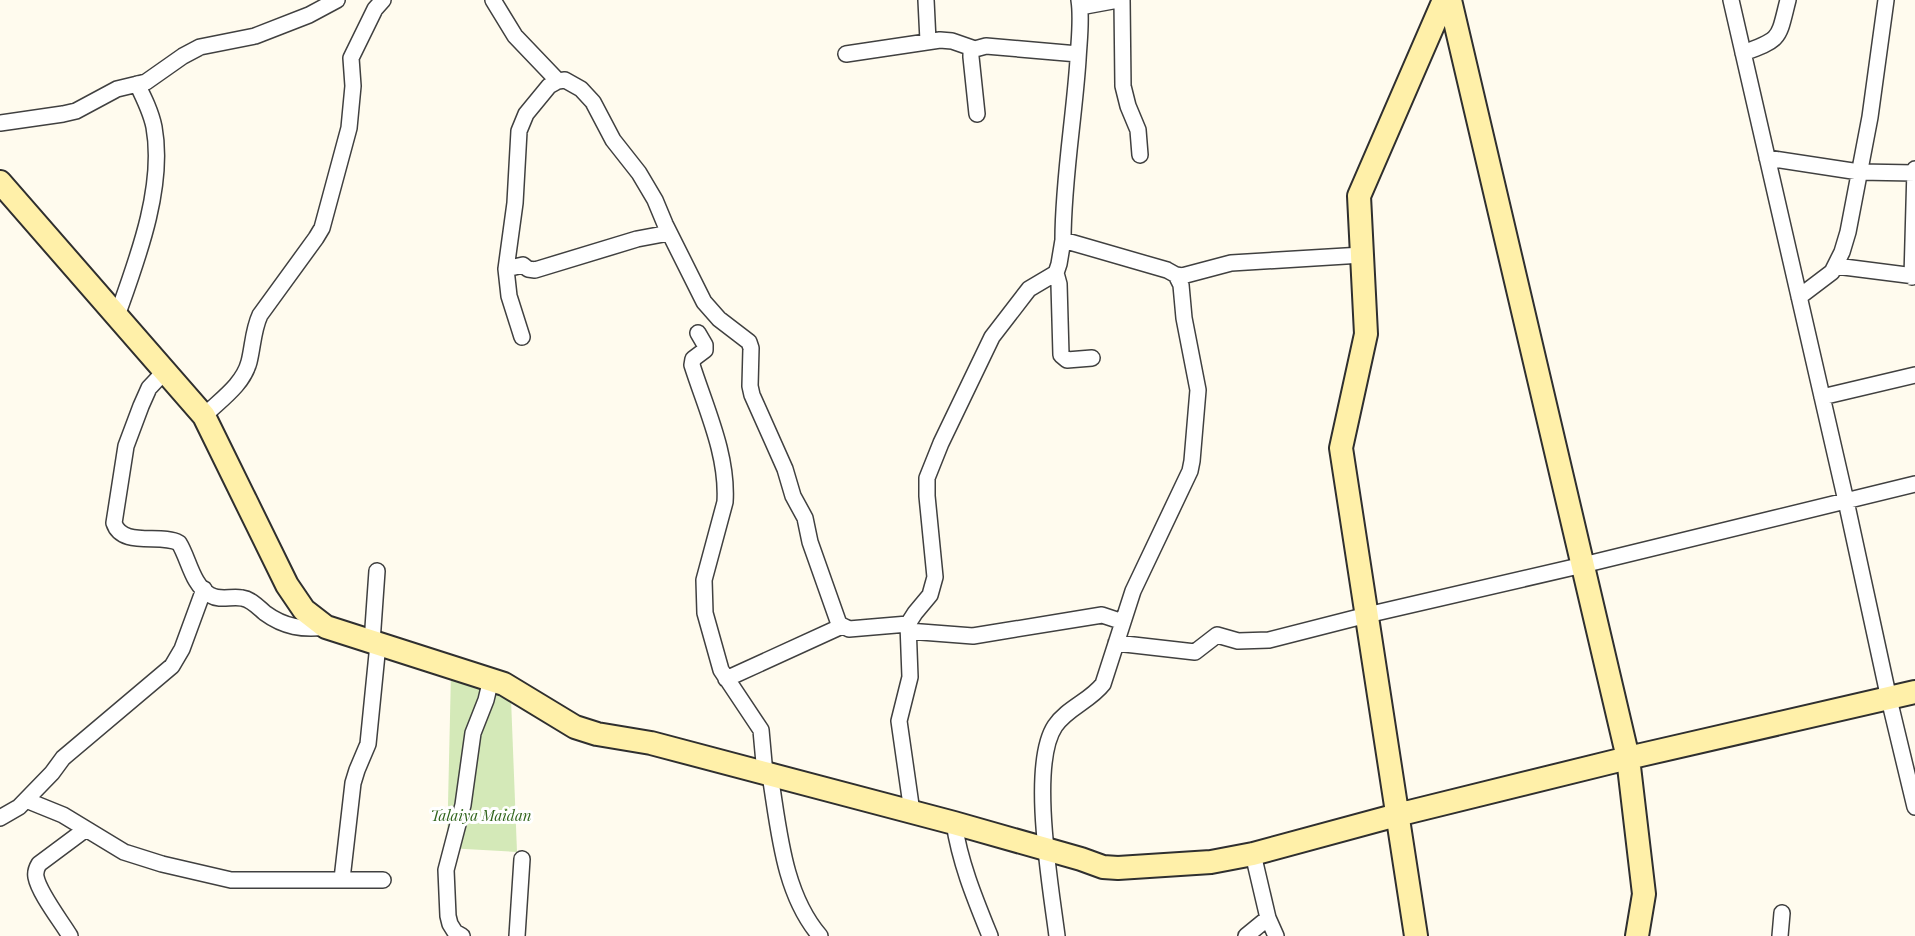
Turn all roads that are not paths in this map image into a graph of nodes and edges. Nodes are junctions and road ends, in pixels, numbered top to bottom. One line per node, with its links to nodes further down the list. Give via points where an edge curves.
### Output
1 (337, 0): 18 (street, via 255,36 200,47)
2 (383, 0): 42 (street, via 351,58 349,128 322,228 260,315 244,374)
3 (493, 0): 17 (street, via 515,36)
4 (926, 0): 12 (street)
5 (1120, 0): 11 (street); 21 (street, via 1123,86 1140,135)
6 (1444, 0): 28 (street, via 1359,196)
7 (1450, 0): 45 (street)
8 (1731, 0): 14 (street)
9 (1788, 0): 14 (street, via 1773,41)
10 (1886, 0): 24 (street)
11 (1079, 4): 16 (street)
12 (928, 41): 13 (street, via 952,41); 15 (street)
13 (975, 49): 16 (street, via 986,46); 19 (street, via 971,57)
14 (1743, 53): 22 (street)
15 (846, 54)
16 (1078, 54): 27 (street)
17 (558, 81): 26 (street, via 574,84 593,102 613,140 639,172); 30 (street, via 526,114 519,131)
18 (138, 84): 20 (street, via 117,89 76,111); 35 (street, via 154,126 156,168 143,242)
19 (976, 114)
20 (0, 123)
21 (1140, 156)
22 (1767, 158): 24 (street); 34 (street)
23 (1915, 171): 24 (street); 33 (street)
24 (1859, 172): 29 (street, via 1848,232)
25 (0, 182): 35 (street)
26 (669, 233): 30 (street, via 631,240 535,270 523,265); 50 (street, via 705,302 719,319 749,342 752,395 805,518 810,542)
27 (1063, 240): 31 (street); 32 (street)
28 (1362, 255): 32 (street, via 1231,263); 48 (street, via 1366,334 1341,448)
29 (1836, 266): 33 (street); 34 (street)
30 (506, 268): 37 (street, via 509,296)
31 (1056, 273): 38 (street, via 1061,355 1067,360); 52 (street, via 1029,289 992,337 929,470 926,487 935,577 930,595)
32 (1176, 275): 49 (street, via 1181,285 1198,390 1192,461 1133,591)
33 (1913, 277)
34 (1799, 297): 41 (street)
35 (117, 316): 39 (street)
36 (698, 333): 56 (street, via 705,350 693,359 692,365 717,441 726,492 705,580 704,601 717,662)
37 (522, 337)
38 (1092, 358)
39 (165, 371): 42 (street); 47 (street, via 149,388 126,446 114,523 120,533 136,538 179,543 196,580)
40 (1915, 375): 41 (street)
41 (1822, 397): 44 (street)
42 (204, 416): 51 (street, via 295,598)
43 (1915, 484): 44 (street)
44 (1846, 501): 45 (street); 58 (street)
45 (1583, 566): 48 (street); 59 (street)
46 (377, 571): 53 (street)
47 (213, 594): 51 (street, via 243,598 295,628); 61 (street, via 172,666 63,758)
48 (1367, 615): 54 (street, via 1269,640 1217,635 1195,652); 64 (street)
49 (1123, 622): 52 (street, via 1102,615 973,636); 54 (street)
50 (842, 626): 52 (street); 56 (street)
51 (327, 627): 53 (street)
52 (908, 628): 63 (street, via 910,677 899,721)
53 (375, 643): 55 (street); 71 (street, via 368,744 353,783)
54 (1116, 643): 68 (street, via 1103,684 1061,718 1048,741 1043,769)
55 (492, 679): 60 (street, via 575,727); 76 (street, via 473,733 463,805 446,870 448,916 455,932)
56 (726, 679): 60 (street, via 761,730)
57 (1915, 692): 58 (street)
58 (1889, 699): 59 (street); 62 (street)
59 (1628, 758): 64 (street); 84 (street, via 1644,894)
60 (768, 775): 63 (street); 78 (street, via 797,899)
61 (26, 800): 65 (street); 67 (street)
62 (1915, 807)
63 (912, 812): 66 (street)
64 (1398, 815): 69 (street); 83 (street)
65 (0, 818)
66 (954, 824): 68 (street); 79 (street, via 958,849)
67 (86, 829): 71 (street, via 124,852 231,880); 75 (street, via 36,870 40,887)
68 (1047, 849): 69 (street, via 1118,868 1211,862); 80 (street)
69 (1253, 854): 74 (street)
70 (522, 859): 77 (street)
71 (342, 879): 72 (street)
72 (383, 880)
73 (1782, 914): 85 (street)
74 (1268, 918): 81 (street); 82 (street)
75 (70, 936)
76 (462, 936)
77 (517, 936)
78 (820, 936)
79 (990, 936)
80 (1057, 936)
81 (1246, 936)
82 (1276, 936)
83 (1416, 936)
84 (1637, 936)
85 (1780, 936)

